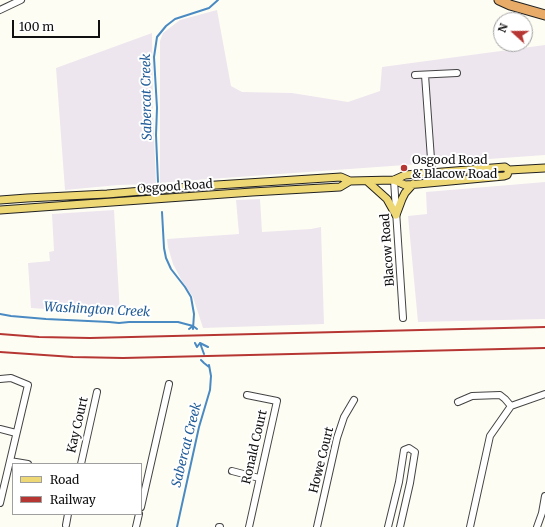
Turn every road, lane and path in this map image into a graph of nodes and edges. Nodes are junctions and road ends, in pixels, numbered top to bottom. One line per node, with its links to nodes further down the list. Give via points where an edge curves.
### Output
1 (21, 0): 3 (street)
2 (499, 0): 4 (highway)
3 (0, 10)
4 (545, 15)
5 (457, 73): 7 (street)
6 (414, 75): 7 (street)
7 (425, 75): 10 (street)
8 (545, 168): 9 (main road, Osgood Road)
9 (509, 170): 10 (main road, Osgood Road, via 505,167); 15 (main road, Osgood Road, via 504,176)
10 (432, 174): 11 (main road, Osgood Road, via 405,175)
11 (394, 180): 13 (main road, Osgood Road); 15 (main road, Osgood Road, via 405,185); 23 (street, Blacow Road)
12 (278, 181): 14 (main road, Osgood Road, via 341,177); 16 (main road, Osgood Road); 18 (main road, via 275,185 251,188)
13 (367, 181): 14 (main road, Osgood Road); 23 (main road, via 387,199)
14 (350, 182): 18 (main road, Osgood Road, via 340,187)
15 (413, 184): 23 (main road, via 405,193)
16 (158, 190): 17 (main road, Osgood Road); 19 (main road)
17 (113, 193): 20 (main road, Osgood Road); 21 (main road)
18 (248, 193): 19 (main road, Osgood Road)
19 (159, 199): 21 (main road, Osgood Road)
20 (0, 200)
21 (111, 202): 22 (main road, Osgood Road)
22 (0, 210)
23 (396, 215): 24 (street, Blacow Road)
24 (403, 318)
25 (0, 379): 34 (street, via 11,378 28,385)
26 (170, 384): 40 (street)
27 (97, 392): 37 (street, Kay Court)
28 (545, 394): 32 (street)
29 (247, 395): 39 (street, Ronald Court, via 277,401)
30 (354, 400): 50 (street, Howe Court, via 344,417 337,438)
31 (458, 402): 32 (street, via 472,396 500,395)
32 (511, 406): 47 (street, via 490,436)
33 (0, 429): 34 (street)
34 (16, 433): 35 (street)
35 (10, 461): 36 (street); 43 (street)
36 (22, 463)
37 (81, 463)
38 (232, 471): 39 (street)
39 (259, 478): 49 (street, Ronald Court)
40 (144, 484): 42 (street)
41 (545, 496): 53 (street)
42 (142, 499)
43 (0, 503)
44 (68, 515): 46 (street)
45 (139, 515): 48 (street)
46 (66, 524)
47 (473, 526)
48 (136, 527)
49 (248, 527)
50 (317, 527)
51 (388, 527): 52 (street, via 404,450 409,448 415,452)
52 (400, 527)
53 (537, 527)

